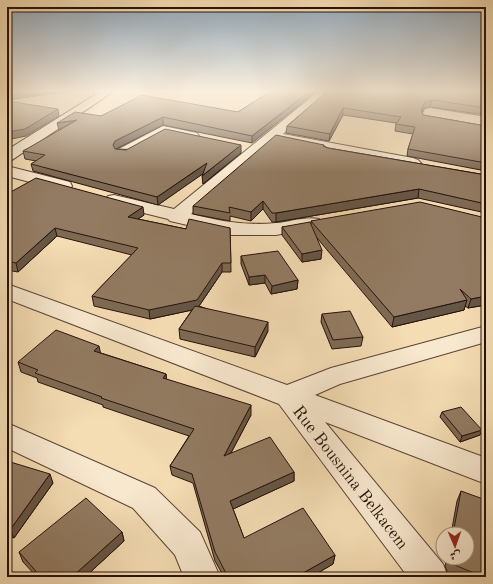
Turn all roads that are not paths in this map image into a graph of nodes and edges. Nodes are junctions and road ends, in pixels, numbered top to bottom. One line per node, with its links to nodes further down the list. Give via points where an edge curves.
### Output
1 (65, 118): 12 (street)
2 (292, 118): 7 (street)
3 (429, 118): 6 (street)
4 (469, 118): 5 (street)
5 (486, 121)
6 (486, 128)
7 (271, 136): 10 (street); 13 (street)
8 (208, 140): 11 (street, via 163,130)
9 (238, 146): 10 (street)
10 (253, 150): 15 (street)
11 (122, 153)
12 (7, 157)
13 (424, 166)
14 (7, 171): 15 (street)
15 (176, 217): 16 (street, via 231,229 276,229)
16 (331, 220)
17 (7, 291): 19 (street)
18 (486, 334): 19 (street, via 331,377)
19 (288, 396): 21 (street); 23 (street, Rue Bousnina Belkacem)
20 (7, 435): 22 (street, via 144,498 188,544)
21 (486, 470)
22 (202, 577)
23 (430, 577)

